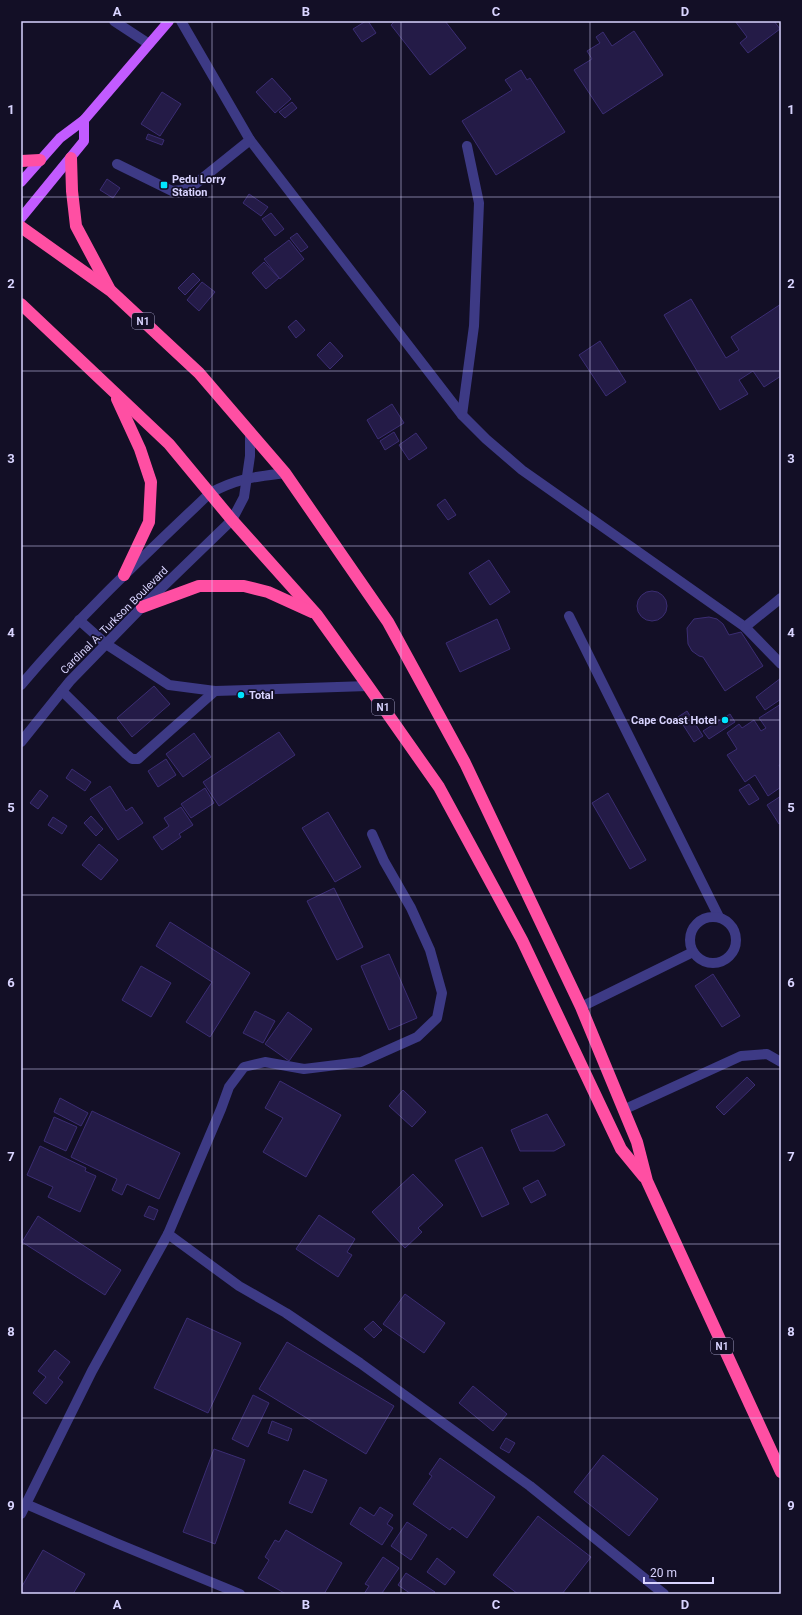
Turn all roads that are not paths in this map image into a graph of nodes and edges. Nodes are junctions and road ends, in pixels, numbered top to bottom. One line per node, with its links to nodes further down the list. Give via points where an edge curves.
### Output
1 (114, 21): 4 (street)
2 (169, 21): 4 (main road)
3 (181, 21): 6 (street)
4 (149, 44): 5 (main road)
5 (84, 120): 8 (main road, via 84,142); 9 (main road, via 60,138)
6 (250, 140): 11 (street, via 194,185 182,190 172,191); 18 (street)
7 (467, 146): 18 (street, via 479,203 474,326)
8 (71, 158): 13 (main road); 15 (highway, via 76,226)
9 (40, 160): 10 (highway); 12 (main road)
10 (21, 161)
11 (117, 164)
12 (21, 182)
13 (21, 218)
14 (21, 227): 15 (highway, N1)
15 (111, 291): 19 (highway, N1, via 199,373)
16 (21, 304): 17 (highway, N1)
17 (115, 394): 22 (highway, N1, via 169,444); 24 (highway, via 140,448 151,482 149,522)
18 (462, 415): 30 (street, via 522,470)
19 (250, 432): 20 (highway, N1); 21 (street, Cardinal A. Turkson Boulevard)
20 (285, 474): 21 (street, Cardinal A. Turkson Boulevard); 41 (highway, N1, via 388,622 465,763)
21 (247, 478): 22 (street, Cardinal A. Turkson Boulevard); 23 (street, Cardinal A. Turkson Boulevard, via 244,497)
22 (210, 493): 23 (highway, N1); 24 (street, Cardinal A. Turkson Boulevard)
23 (232, 520): 26 (street, Cardinal A. Turkson Boulevard); 27 (highway, N1)
24 (124, 575): 29 (street, Cardinal A. Turkson Boulevard)
25 (781, 598): 30 (street)
26 (142, 607): 27 (highway, via 200,586 244,586 268,592); 31 (street, Cardinal A. Turkson Boulevard)
27 (317, 614): 34 (highway, N1)
28 (569, 616): 39 (street)
29 (80, 620): 31 (street); 33 (street, Cardinal A. Turkson Boulevard)
30 (745, 627): 32 (street)
31 (106, 644): 35 (street, Cardinal A. Turkson Boulevard); 36 (street, via 169,685)
32 (781, 664)
33 (21, 685)
34 (368, 686): 36 (street); 44 (highway, N1, via 439,787 522,940 621,1149)
35 (62, 691): 36 (street, via 126,754 132,759 138,759); 37 (street, Cardinal A. Turkson Boulevard)
36 (215, 691)
37 (21, 742)
38 (372, 834): 45 (street, via 430,950 442,993 437,1018 417,1037 361,1062 304,1069 265,1062 244,1067 229,1087)
39 (720, 917): 40 (street, via 701,919 695,926 690,934); 40 (street, via 734,928 737,937 732,954 725,961 716,964 699,959)
40 (693, 952): 41 (street)
41 (581, 1007): 43 (highway, N1)
42 (781, 1062): 43 (street, via 767,1054 741,1056)
43 (623, 1110): 44 (highway, N1, via 637,1142)
44 (646, 1181): 46 (highway, N1)
45 (168, 1234): 47 (street, via 92,1371); 50 (street, via 239,1286 286,1313 479,1448 536,1490)
46 (781, 1472)
47 (26, 1504): 48 (street); 49 (street)
48 (21, 1514)
49 (240, 1594)
50 (664, 1594)

